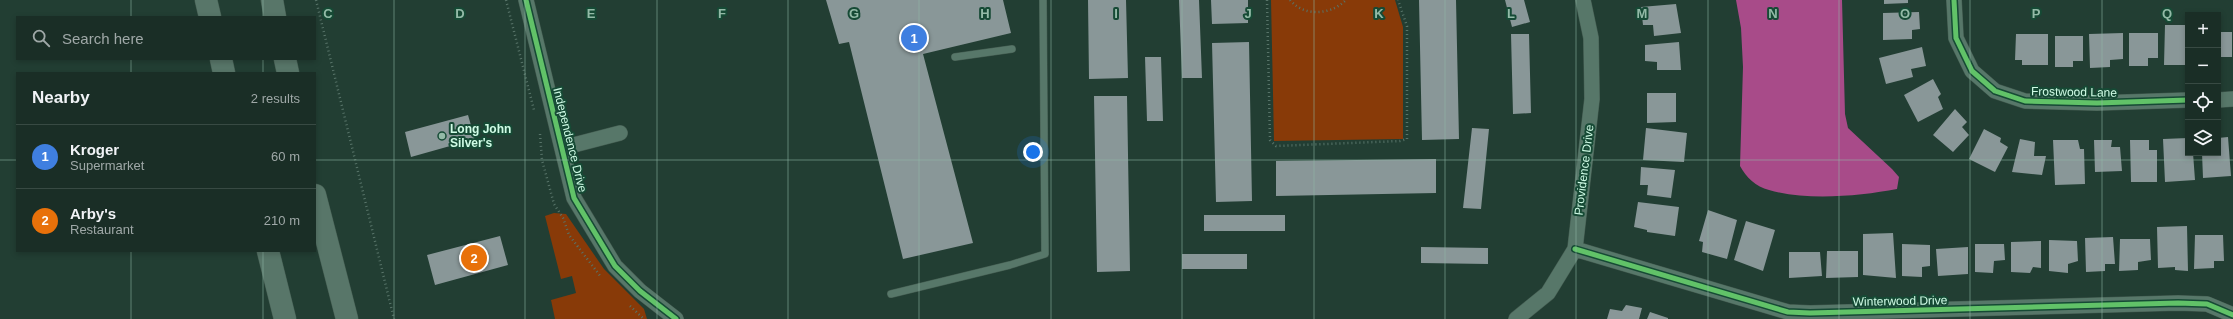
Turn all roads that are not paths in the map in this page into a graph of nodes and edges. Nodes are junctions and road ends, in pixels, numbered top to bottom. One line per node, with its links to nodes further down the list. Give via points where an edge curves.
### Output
1 (206, 0): 7 (main road)
2 (272, 0): 8 (main road)
3 (526, 0): 19 (street, Independence Drive)
4 (1043, 0): 23 (lane, via 1045,254)
5 (1583, 0): 21 (street, Providence Drive, via 1591,38 1592,100)
6 (1954, 0): 16 (street, Frostwood Lane, via 1956,38 1972,71 1995,91 2025,101 2096,103)
7 (210, 16)
8 (275, 16)
9 (1012, 49): 10 (lane)
10 (955, 58)
11 (221, 60): 13 (main road)
12 (285, 60): 14 (main road)
13 (224, 72)
14 (288, 72)
15 (2233, 99): 17 (street)
16 (2185, 100)
17 (2221, 100)
18 (620, 133): 19 (street)
19 (562, 148): 27 (street, Independence Drive, via 574,198 615,266 640,291)
20 (316, 199): 26 (main road)
21 (1575, 249): 24 (street, Winterwood Drive, via 1788,312 1810,314 2178,303 2207,304); 28 (street, Providence Drive, via 1548,294)
22 (268, 252): 25 (main road)
23 (891, 294)
24 (2233, 315)
25 (285, 319)
26 (347, 319)
27 (676, 319)
28 (1516, 319)

